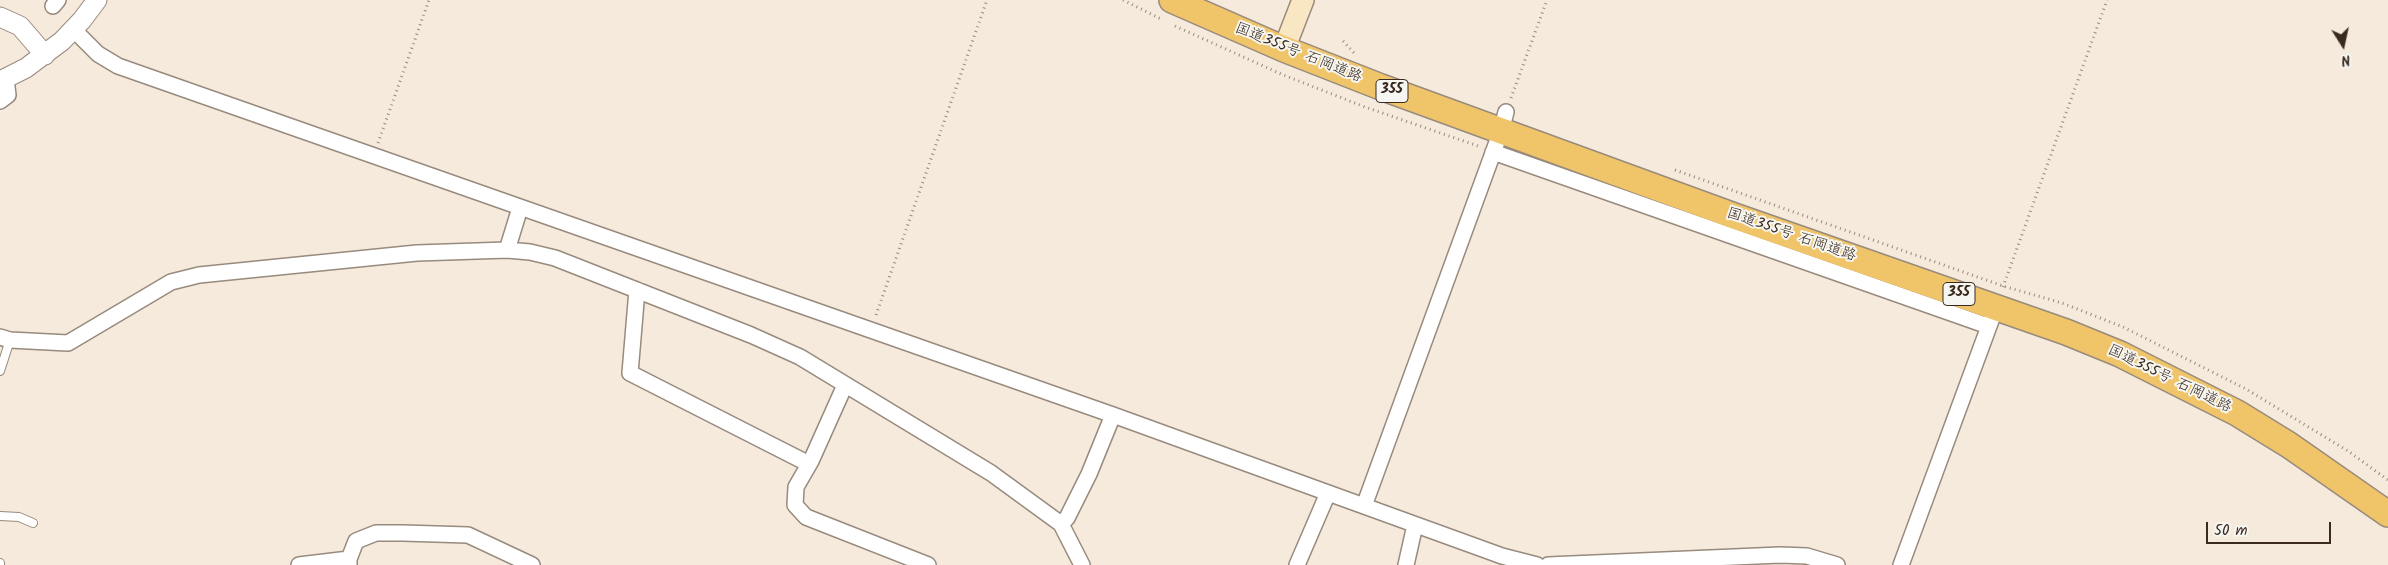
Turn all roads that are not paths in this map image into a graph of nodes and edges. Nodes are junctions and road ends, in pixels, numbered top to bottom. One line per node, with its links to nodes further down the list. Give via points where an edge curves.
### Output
1 (97, 0): 5 (street)
2 (1172, 0): 6 (highway, 国道355号 石岡道路 / 355)
3 (1303, 0): 6 (main road)
4 (0, 17): 7 (street, via 20,26)
5 (74, 30): 7 (street); 11 (street, via 98,54 118,66)
6 (1284, 50): 10 (highway, 国道355号 石岡道路 / 355)
7 (45, 55): 8 (street)
8 (3, 80): 9 (street, via 8,94)
9 (0, 101)
10 (1500, 131): 14 (highway, 国道355号 石岡道路 / 355); 21 (street)
11 (520, 208): 12 (street); 18 (street)
12 (507, 250): 13 (street, via 555,258); 15 (street, via 417,254 199,275 171,282 68,343)
13 (637, 290): 17 (street, via 751,334 800,357); 19 (street, via 630,373)
14 (1996, 306): 22 (highway, 国道355号 石岡道路 / 355, via 2120,354 2190,388 2290,445); 37 (street)
15 (5, 339): 16 (lane)
16 (0, 371)
17 (845, 385): 19 (street); 25 (street, via 991,473)
18 (1113, 415): 20 (street); 25 (street, via 1089,474)
19 (809, 464): 30 (street, via 796,486 795,505 806,518)
20 (1328, 493): 21 (street); 32 (street)
21 (1364, 506): 26 (street)
22 (2388, 514)
23 (0, 516): 24 (lane, via 19,517)
24 (33, 523)
25 (1061, 524): 31 (street)
26 (1415, 525): 33 (street); 34 (street)
27 (349, 562): 28 (street); 29 (street, via 356,541 376,533 413,533 468,535)
28 (299, 565)
29 (532, 565)
30 (928, 565)
31 (1082, 565)
32 (1297, 565)
33 (1406, 565)
34 (1537, 565)
35 (1548, 565): 36 (street, via 1780,555 1807,556)
36 (1837, 565)
37 (1901, 565)

